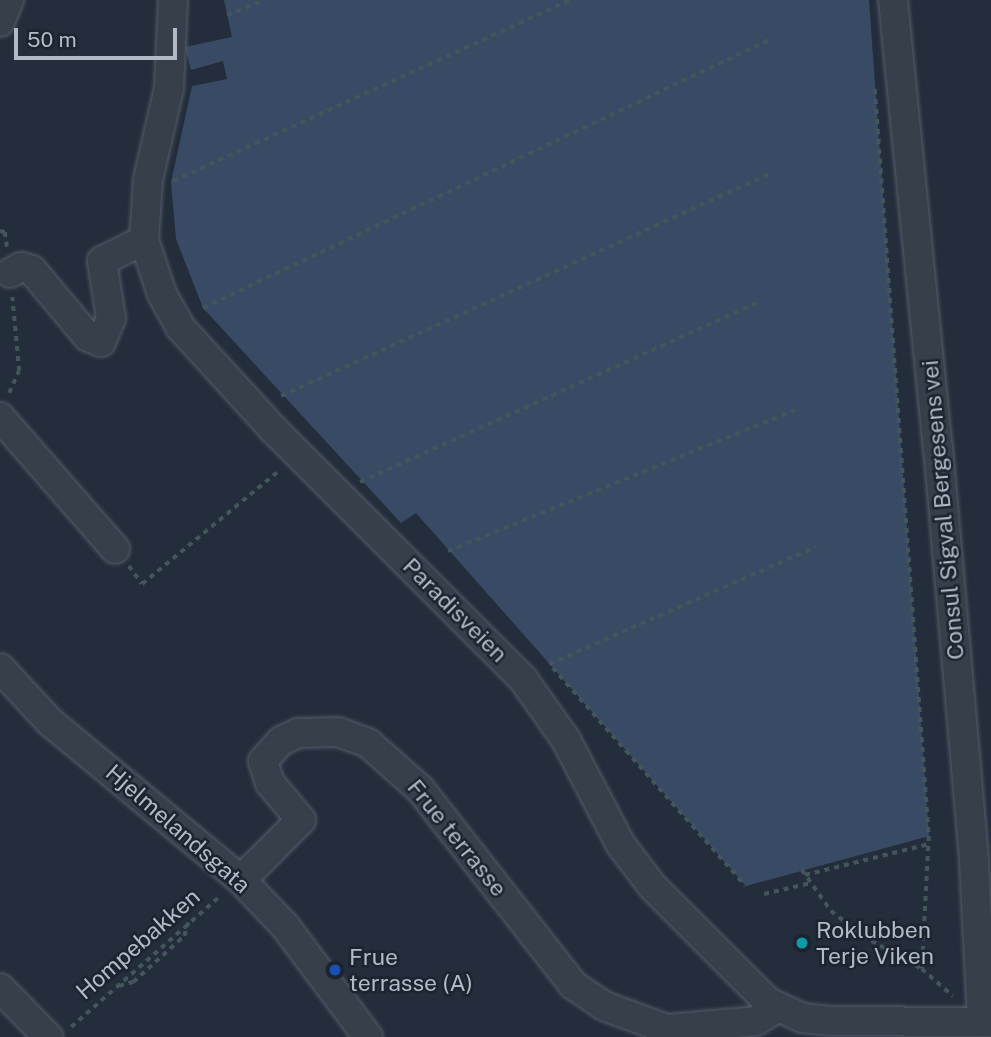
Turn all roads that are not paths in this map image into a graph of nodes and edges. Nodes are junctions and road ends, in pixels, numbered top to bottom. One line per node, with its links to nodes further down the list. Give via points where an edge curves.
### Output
1 (9, 0): 4 (street)
2 (173, 0): 5 (street, Paradisveien, via 169,88 148,180)
3 (893, 0): 13 (street, Consul Sigval Bergesens vei, via 940,461)
4 (0, 22)
5 (144, 240): 6 (street, via 102,261 111,318 101,342 88,337 32,270 21,267); 12 (street, Paradisveien, via 162,294 180,327 523,679 566,740 621,845 653,887 691,930)
6 (10, 273)
7 (0, 417): 8 (street)
8 (115, 549)
9 (0, 668): 10 (street, Hjelmelandsgata, via 50,722)
10 (241, 880): 12 (street, Frue terrasse, via 301,820 270,783 263,761 281,741 298,733 346,734 368,743 421,789 573,985 604,1006 667,1029 755,1021); 15 (street, Hjelmelandsgata, via 285,926)
11 (0, 988): 14 (street)
12 (777, 1008): 13 (street, Paradisveien, via 831,1021)
13 (986, 1022)
14 (58, 1033)
15 (368, 1037)

